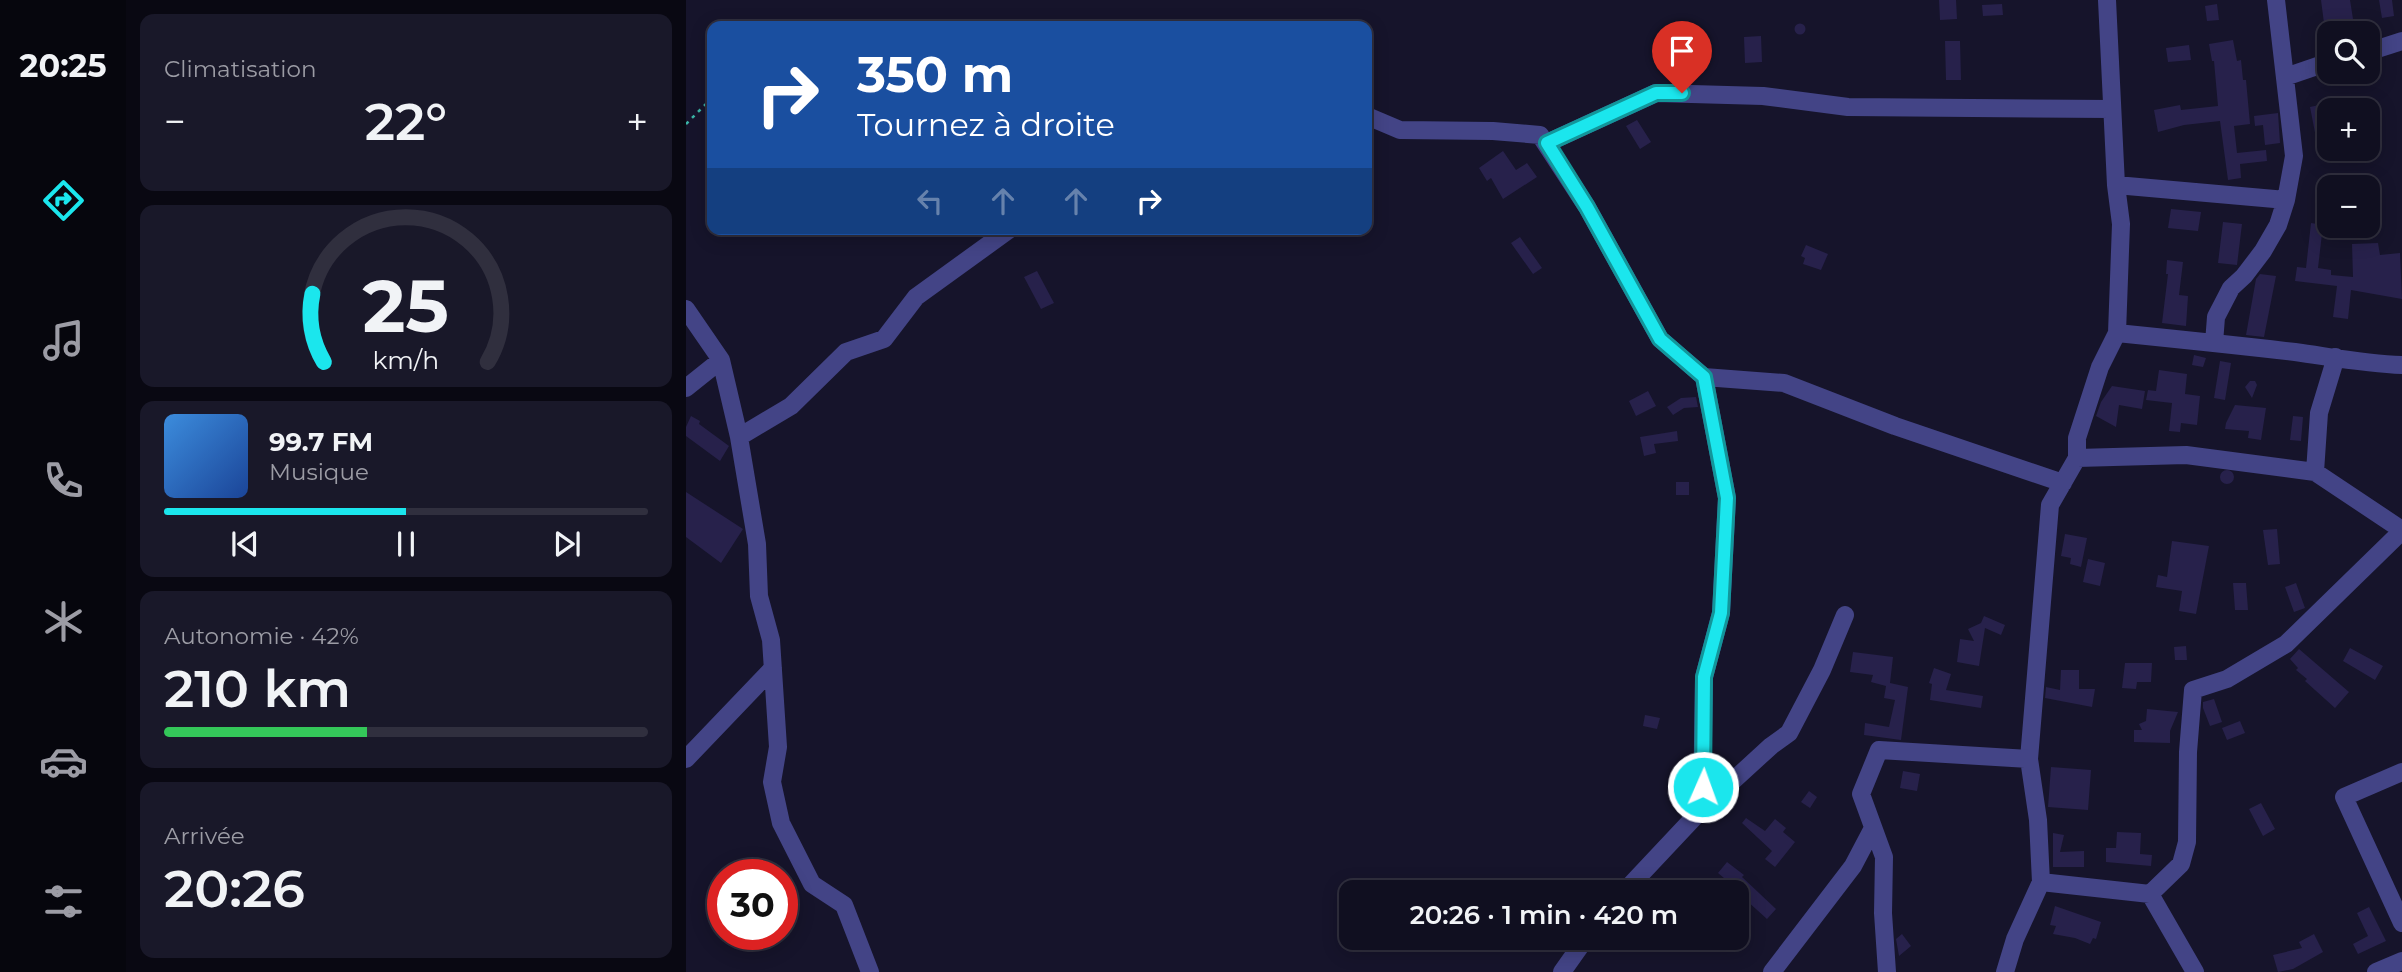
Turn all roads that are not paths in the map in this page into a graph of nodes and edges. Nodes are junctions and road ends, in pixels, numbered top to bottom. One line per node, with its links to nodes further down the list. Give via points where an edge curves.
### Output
1 (2106, 0): 7 (street)
2 (2276, 0): 6 (street)
3 (2402, 41): 4 (street)
4 (2380, 48)
5 (2317, 66): 6 (street)
6 (2285, 78): 11 (street, via 2294,156)
7 (2112, 109): 9 (street, via 1848,107 1763,96 1656,93); 10 (street)
8 (1372, 118): 9 (street, via 1400,130 1540,135)
9 (1547, 143): 19 (street, via 1660,339)
10 (2116, 185): 11 (street); 14 (street, via 2121,223)
11 (2286, 200): 15 (street, via 2263,251 2222,303)
12 (1002, 235): 21 (street, via 916,297 884,339 846,352 792,406)
13 (686, 309): 17 (street)
14 (2116, 333): 15 (street); 22 (street, via 2077,438)
15 (2214, 343): 16 (street)
16 (2336, 357): 18 (street); 23 (street, via 2319,413)
17 (721, 360): 20 (street); 21 (street)
18 (2402, 365)
19 (1704, 377): 24 (street, via 1784,383); 31 (street, via 1727,498 1721,613 1704,677)
20 (686, 388)
21 (739, 436): 27 (street)
22 (2077, 458): 23 (street, via 2186,454); 24 (street)
23 (2315, 472): 25 (street)
24 (2063, 483): 29 (street, via 2050,505)
25 (2402, 530): 35 (street, via 2286,644 2227,679 2193,690 2186,842 2181,864)
26 (1845, 615): 31 (street, via 1789,733)
27 (773, 668): 28 (street); 39 (street, via 778,747 772,782 781,823 813,884 844,905)
28 (686, 759)
29 (2029, 759): 32 (street, via 1879,750 1861,794); 34 (street)
30 (2402, 772): 36 (street, via 2344,797)
31 (1702, 809): 33 (street)
32 (1874, 828): 41 (street, via 1853,866); 42 (street, via 1884,857)
33 (1635, 880)
34 (2041, 882): 35 (street); 43 (street)
35 (2150, 894): 44 (street)
36 (2402, 923)
37 (1578, 950): 40 (street)
38 (2402, 961): 45 (street)
39 (870, 972)
40 (1562, 972)
41 (1772, 972)
42 (1887, 972)
43 (2005, 972)
44 (2196, 972)
45 (2376, 972)

